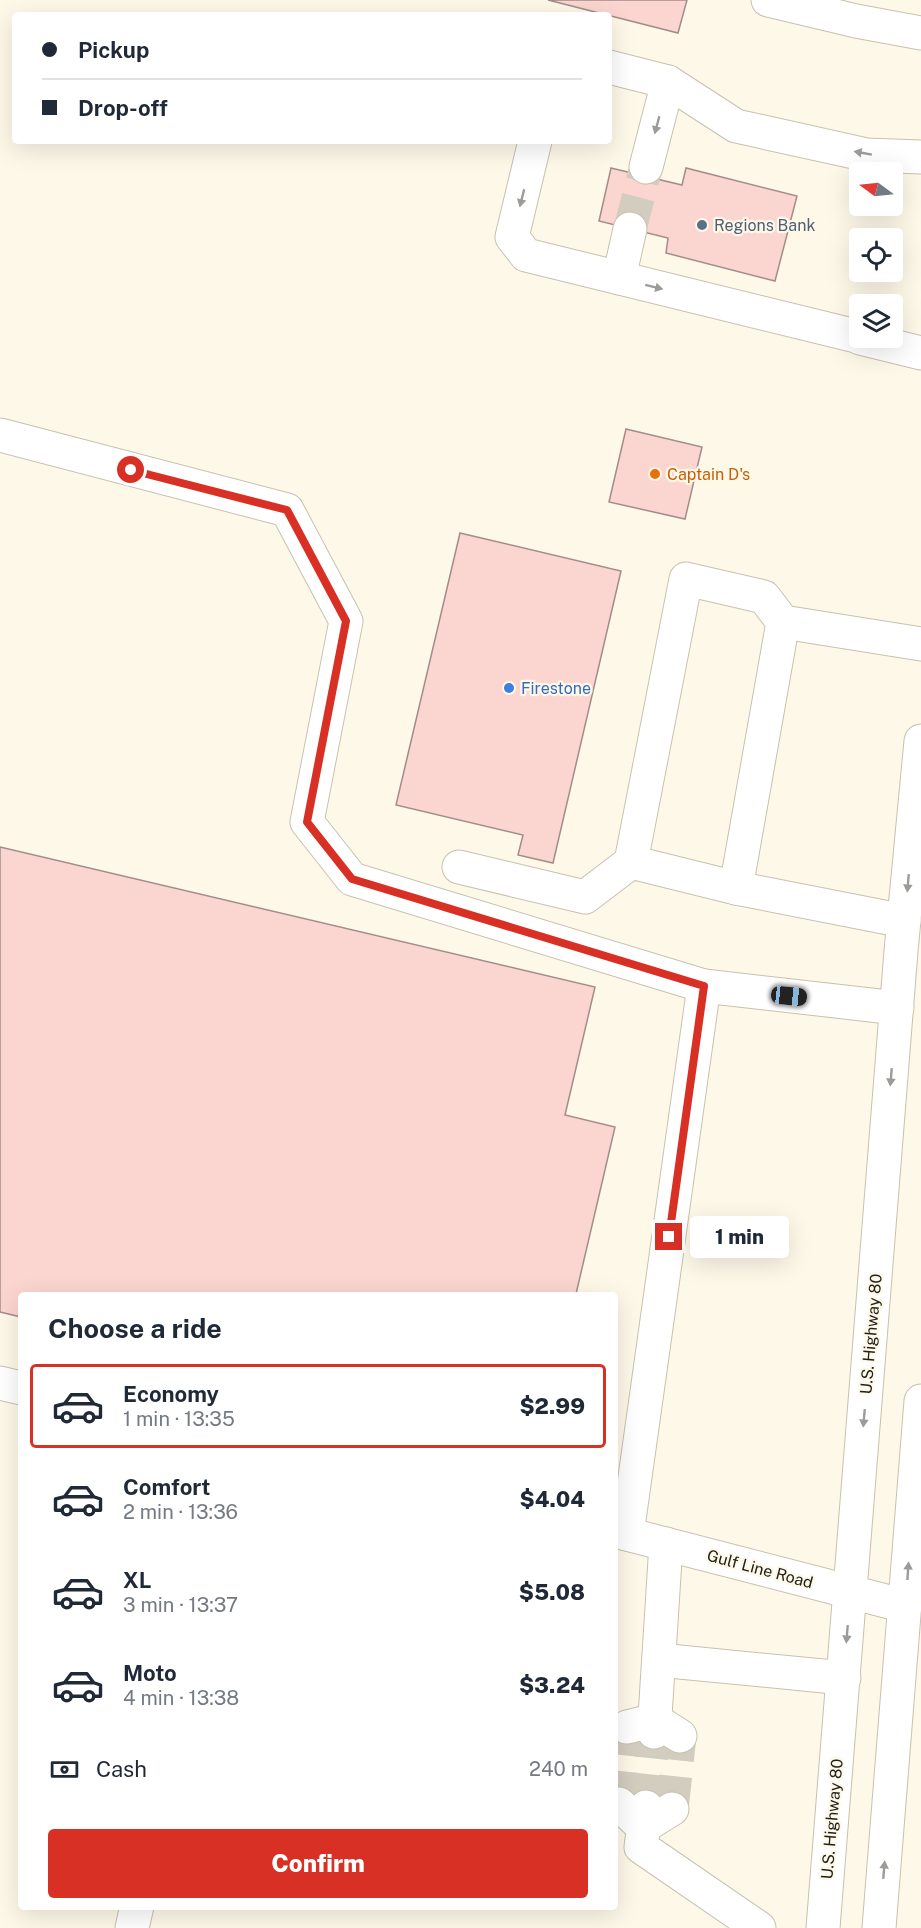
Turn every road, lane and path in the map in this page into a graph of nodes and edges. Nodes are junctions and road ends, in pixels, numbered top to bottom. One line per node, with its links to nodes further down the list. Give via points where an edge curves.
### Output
1 (768, 0): 2 (main road)
2 (921, 33)
3 (612, 68): 4 (main road)
4 (668, 82): 6 (main road, one-way to 4, via 867,155 735,126); 7 (main road, one-way to 7)
5 (534, 144): 9 (main road, one-way to 9, via 512,237 525,255)
6 (921, 157)
7 (646, 167)
8 (630, 229): 9 (main road)
9 (619, 278): 10 (main road, one-way to 10)
10 (849, 335)
11 (901, 348): 12 (main road)
12 (921, 353)
13 (0, 435): 21 (main road, via 287,510 346,621 307,822 352,879)
14 (783, 622): 15 (main road); 17 (main road, via 764,597 686,579); 19 (main road)
15 (921, 645)
16 (921, 741): 20 (main road, U.S. Highway 80, one-way to 20)
17 (631, 862): 18 (main road, via 585,897); 19 (main road)
18 (459, 867)
19 (736, 888): 20 (main road)
20 (904, 921): 22 (main road, U.S. Highway 80)
21 (704, 986): 22 (main road); 26 (main road)
22 (897, 1008): 28 (main road, U.S. Highway 80, one-way to 28)
23 (0, 1383): 24 (main road)
24 (18, 1387)
25 (921, 1401): 29 (main road, one-way to 25)
26 (621, 1532): 27 (main road, Gulf Line Road)
27 (666, 1544): 28 (main road, Gulf Line Road); 30 (main road)
28 (850, 1593): 29 (main road, Gulf Line Road); 31 (main road, U.S. Highway 80, one-way to 31)
29 (905, 1606): 38 (main road, one-way to 29)
30 (659, 1660): 31 (main road); 32 (main road)
31 (843, 1678): 37 (main road, U.S. Highway 80)
32 (654, 1729)
33 (639, 1823): 36 (main road)
34 (136, 1910): 35 (main road)
35 (132, 1928)
36 (759, 1928)
37 (823, 1928)
38 (879, 1928)

